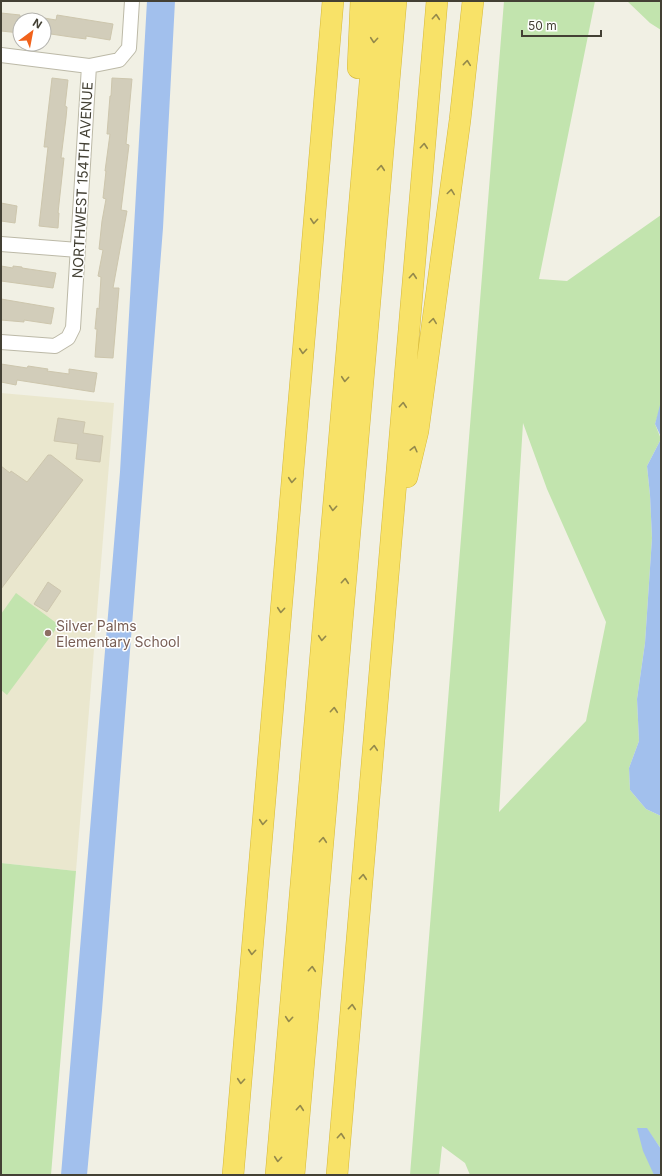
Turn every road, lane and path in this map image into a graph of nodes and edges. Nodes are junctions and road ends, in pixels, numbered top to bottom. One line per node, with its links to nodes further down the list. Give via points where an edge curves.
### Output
1 (132, 1): 10 (street, NORTHWEST 154TH AVENUE, via 129,48 119,60)
2 (322, 1): 11 (highway)
3 (334, 1): 11 (highway)
4 (361, 1): 15 (highway, via 352,183 340,329)
5 (377, 1): 15 (highway, one-way to 15)
6 (396, 1): 19 (highway, one-way to 6)
7 (437, 1): 16 (highway, one-way to 7)
8 (473, 1): 16 (highway, one-way to 8, via 418,431 460,120)
9 (1, 55): 10 (street)
10 (89, 66): 13 (street, NORTHWEST 154TH AVENUE)
11 (316, 197): 17 (highway, one-way to 17)
12 (1, 244): 13 (street)
13 (78, 250): 14 (street, NORTHWEST 154TH AVENUE, via 73,328 68,338 54,346)
14 (1, 342)
15 (347, 352): 18 (highway, one-way to 18)
16 (391, 542): 20 (highway, one-way to 16)
17 (233, 1175)
18 (276, 1175)
19 (294, 1175)
20 (337, 1175)

